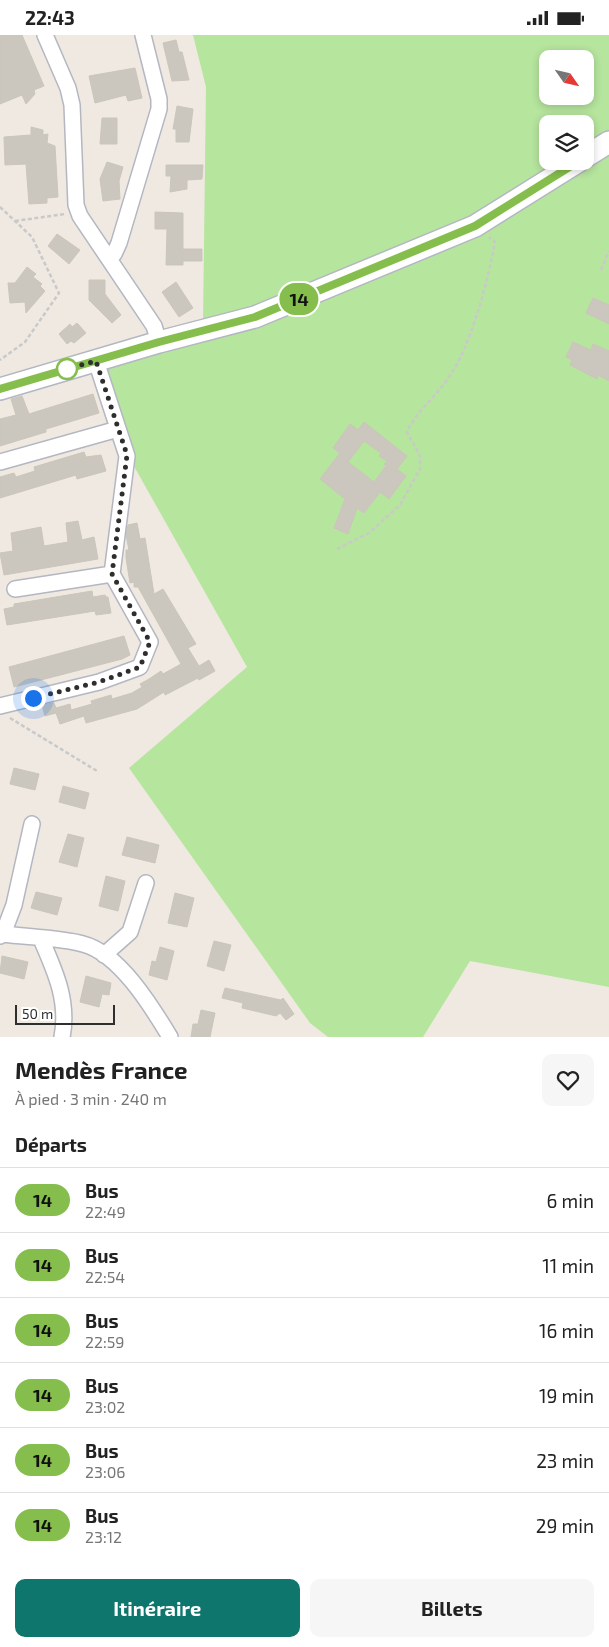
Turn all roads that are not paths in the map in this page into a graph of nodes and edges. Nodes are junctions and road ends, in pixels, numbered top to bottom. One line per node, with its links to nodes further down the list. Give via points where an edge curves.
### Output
1 (45, 35): 6 (street, via 72,105 76,205)
2 (144, 35): 6 (street, via 159,109 119,243)
3 (609, 143): 4 (street)
4 (594, 152)
5 (565, 170): 7 (street, via 475,226 255,317)
6 (108, 258): 7 (street, via 154,326)
7 (159, 342): 8 (street)
8 (96, 361): 9 (street); 10 (street)
9 (0, 389)
10 (118, 429): 11 (street); 12 (street, via 127,455)
11 (0, 462)
12 (112, 574): 13 (street); 14 (street, via 150,642 140,667)
13 (15, 589)
14 (4, 711)
15 (32, 823): 17 (street, via 14,905)
16 (146, 883): 19 (street, via 130,933)
17 (2, 935): 18 (street)
18 (42, 939): 19 (street, via 84,944); 20 (street, via 61,985)
19 (104, 955): 21 (street, via 130,980)
20 (62, 1037)
21 (170, 1037)

